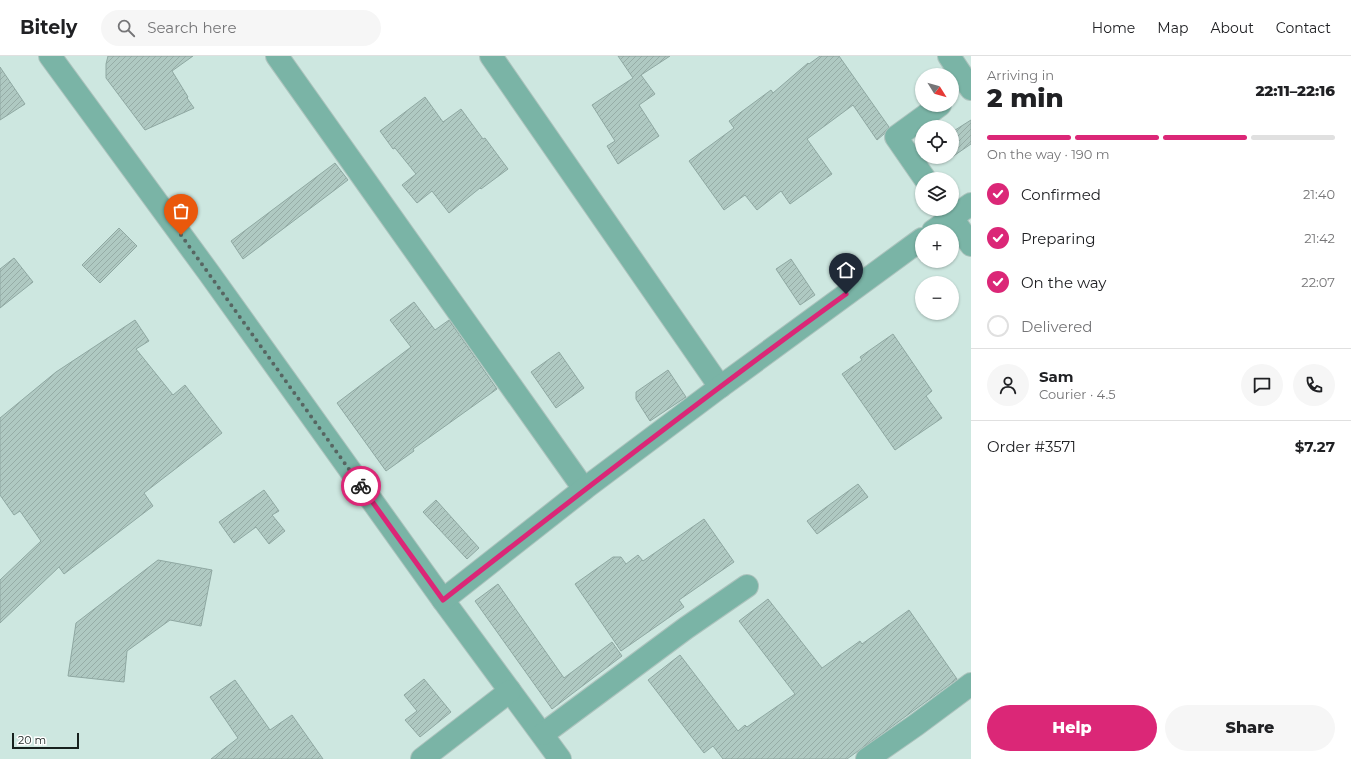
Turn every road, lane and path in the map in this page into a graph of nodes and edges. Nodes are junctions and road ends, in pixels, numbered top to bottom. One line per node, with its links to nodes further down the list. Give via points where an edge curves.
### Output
1 (50, 56): 18 (street)
2 (278, 56): 16 (street)
3 (491, 56): 15 (street)
4 (949, 56): 5 (street)
5 (964, 90)
6 (930, 112): 7 (street, via 896,137)
7 (920, 172)
8 (971, 204): 9 (street)
9 (959, 209)
10 (946, 216): 12 (street)
11 (951, 216): 14 (street)
12 (939, 224)
13 (915, 244): 15 (street)
14 (971, 244)
15 (720, 386): 16 (street)
16 (584, 489): 18 (street)
17 (747, 586): 21 (street)
18 (443, 600): 20 (street)
19 (971, 684): 24 (street)
20 (510, 691): 21 (street); 22 (street)
21 (543, 734): 23 (street)
22 (422, 759)
23 (560, 759)
24 (866, 759)

